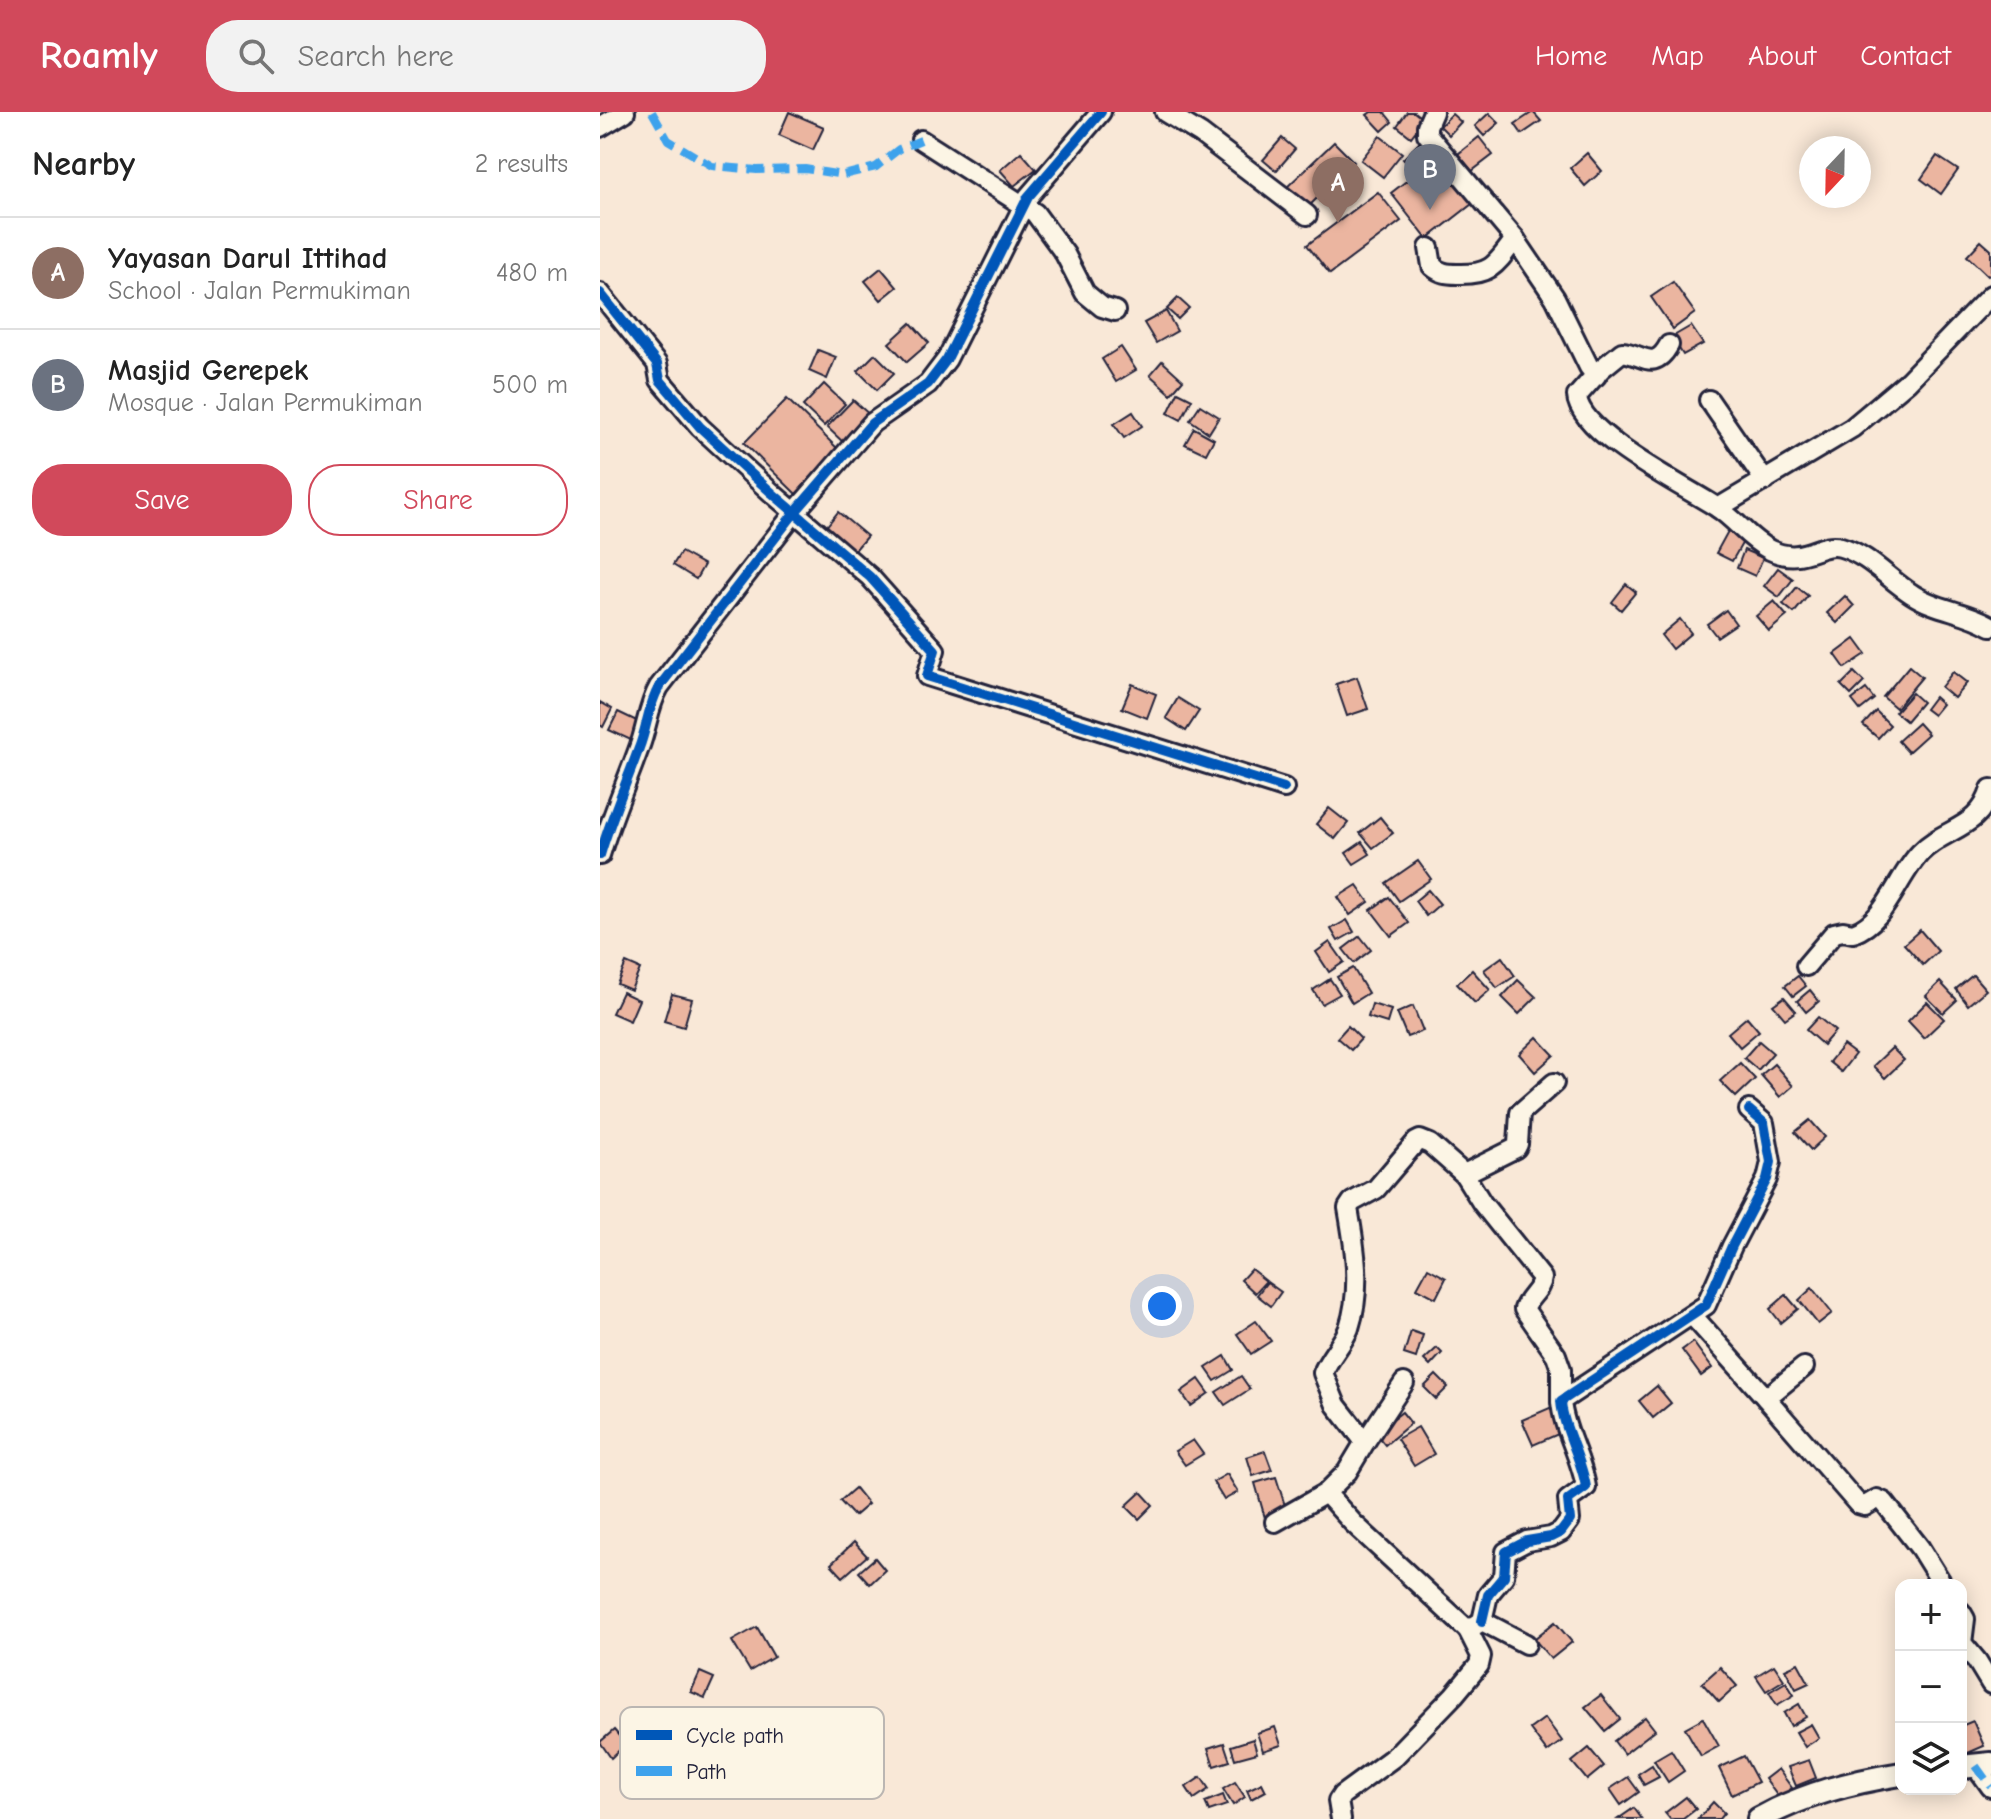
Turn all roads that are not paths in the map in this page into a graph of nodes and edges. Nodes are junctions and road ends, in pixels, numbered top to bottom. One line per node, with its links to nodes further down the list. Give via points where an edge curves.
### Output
1 (625, 112): 5 (street)
2 (1101, 112): 7 (street)
3 (1165, 112): 8 (street)
4 (1433, 112): 9 (street, via 1427,134)
5 (600, 127)
6 (921, 140): 7 (street)
7 (1023, 207): 13 (street, via 1035,213 1056,240 1085,293); 19 (street, via 947,359 928,384 872,423)
8 (1307, 215)
9 (1515, 239): 10 (street, via 1493,268 1478,275 1435,270); 15 (street, via 1555,298)
10 (1429, 248)
11 (600, 293): 19 (street, via 657,364 660,380 674,398)
12 (1991, 295): 17 (street, via 1908,381 1852,428)
13 (1115, 311)
14 (1669, 345): 15 (street, via 1662,356 1649,361 1622,352)
15 (1596, 376): 18 (street, via 1576,399 1596,426 1616,446)
16 (1709, 400): 17 (street)
17 (1765, 481): 18 (street)
18 (1718, 508): 20 (street, via 1773,551 1798,556 1833,545 1845,548 1915,596)
19 (795, 512): 21 (street, via 870,577 935,650 927,676); 23 (street, via 659,687)
20 (1991, 626)
21 (1284, 788)
22 (1991, 789): 24 (street, via 1979,814 1920,853 1871,924 1853,933 1834,933)
23 (600, 855)
24 (1806, 966)
25 (1554, 1083): 27 (street, via 1520,1113 1516,1148)
26 (1749, 1110): 28 (street, via 1764,1123 1771,1162 1767,1179 1713,1294)
27 (1464, 1174): 32 (street, via 1542,1278 1524,1309 1556,1355); 33 (street, via 1420,1140 1376,1189 1348,1208 1357,1287 1348,1330 1323,1373 1336,1405)
28 (1692, 1315): 31 (street); 32 (street)
29 (1804, 1367): 31 (street)
30 (1404, 1383): 33 (street)
31 (1766, 1398): 36 (street, via 1858,1504 1884,1502)
32 (1561, 1401): 37 (street, via 1586,1487 1568,1500 1570,1520 1561,1532 1506,1552 1504,1576 1488,1595)
33 (1365, 1442): 34 (street)
34 (1326, 1493): 35 (street); 37 (street, via 1414,1582)
35 (1275, 1522)
36 (1939, 1579)
37 (1475, 1626): 38 (street); 44 (street, via 1479,1665 1394,1757 1342,1795)
38 (1526, 1644)
39 (1967, 1649): 40 (street)
40 (1991, 1684)
41 (1976, 1766): 43 (street)
42 (1895, 1775): 45 (street, via 1817,1792)
43 (1991, 1787)
44 (1341, 1819)
45 (1759, 1819)

